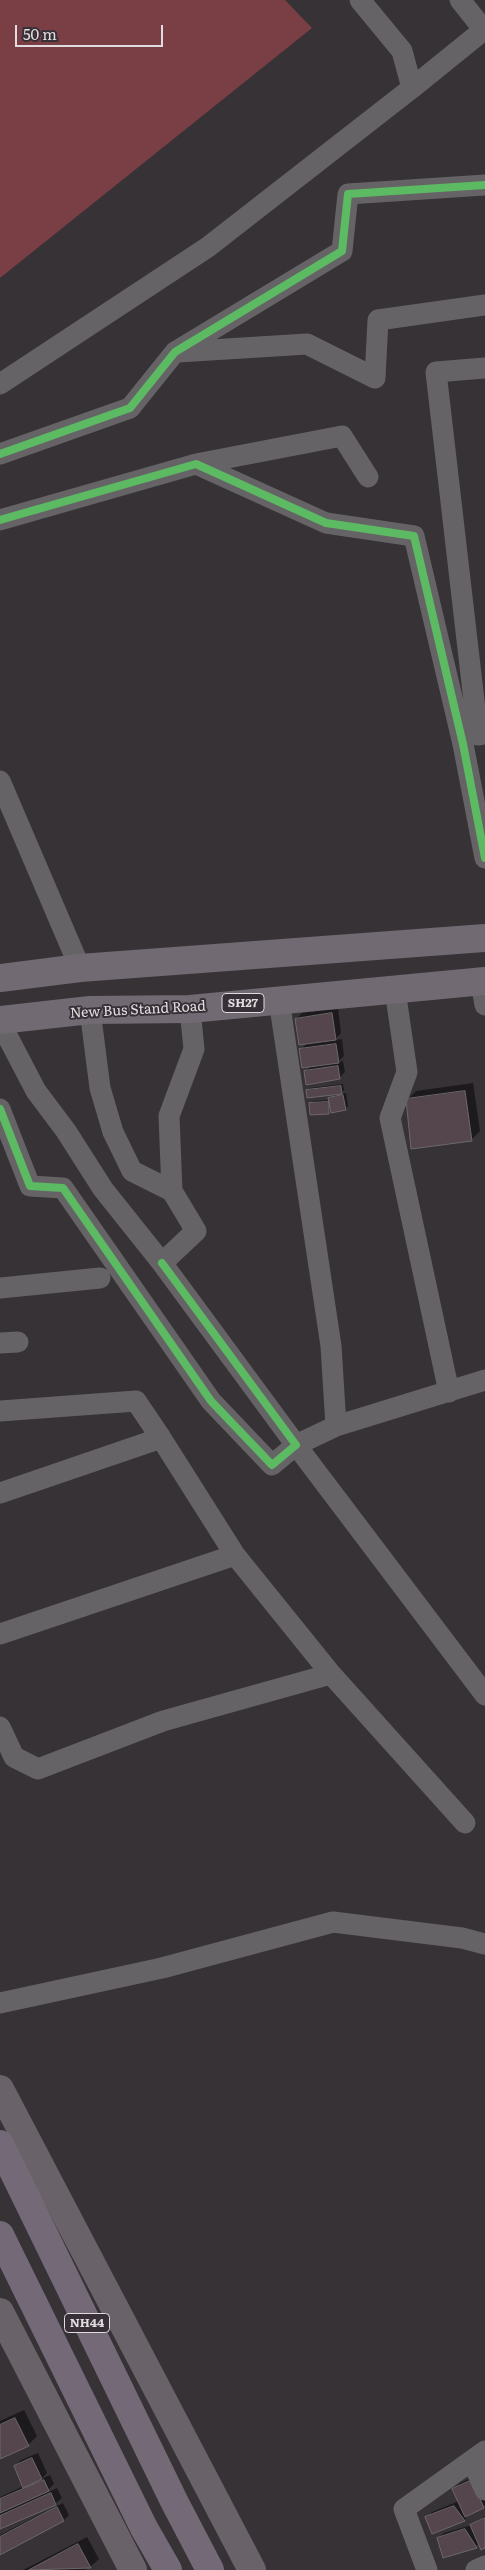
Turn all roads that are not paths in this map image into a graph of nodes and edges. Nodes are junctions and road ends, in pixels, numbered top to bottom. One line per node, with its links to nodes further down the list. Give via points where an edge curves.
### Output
1 (360, 0): 4 (street, via 402,51)
2 (460, 0): 3 (street)
3 (484, 29): 4 (street)
4 (412, 88): 9 (street, via 208,247)
5 (485, 185): 7 (street, via 348,194 342,251)
6 (485, 306): 7 (street, via 378,320 375,378 306,344)
7 (176, 352): 10 (street, via 130,408)
8 (485, 368): 14 (street, via 436,372 478,735)
9 (0, 384)
10 (0, 454)
11 (196, 464): 12 (street, via 342,436); 13 (street); 16 (street, via 326,523 414,536 464,744)
12 (368, 477)
13 (0, 520)
14 (485, 734)
15 (0, 781): 18 (street)
16 (485, 858)
17 (485, 938): 18 (main road)
18 (80, 968): 19 (main road)
19 (0, 978)
20 (484, 989): 21 (main road, New Bus Stand Road / SH27)
21 (395, 990): 22 (main road, New Bus Stand Road / SH27); 32 (street, via 407,1072 390,1118)
22 (279, 1000): 23 (main road, New Bus Stand Road / SH27); 34 (street, via 331,1346)
23 (190, 1009): 24 (main road, New Bus Stand Road / SH27); 27 (street, via 194,1049 169,1116)
24 (90, 1010): 25 (main road, New Bus Stand Road / SH27); 27 (street, via 100,1088 113,1132 132,1171)
25 (0, 1021): 28 (street, via 36,1091 66,1130 102,1188)
26 (0, 1110): 36 (street, via 30,1186 63,1188 212,1401 272,1466)
27 (172, 1190): 28 (street, via 196,1231)
28 (162, 1263): 36 (street)
29 (100, 1278): 30 (street)
30 (0, 1288)
31 (485, 1380): 32 (street)
32 (449, 1392): 34 (street)
33 (0, 1411): 35 (street, via 136,1401)
34 (336, 1426): 36 (street)
35 (161, 1438): 37 (street); 38 (street)
36 (296, 1445): 41 (street)
37 (0, 1493)
38 (236, 1555): 39 (street); 40 (street)
39 (0, 1634)
40 (332, 1674): 42 (street, via 163,1722 38,1769 14,1757); 43 (street)
41 (485, 1695)
42 (0, 1727)
43 (465, 1823)
44 (485, 1944): 45 (street, via 462,1938 333,1922 162,1968)
45 (0, 2003)
46 (0, 2089): 56 (street)
47 (0, 2144): 55 (highway, NH44)
48 (0, 2235): 54 (highway, NH44, via 144,2528)
49 (0, 2312): 53 (street)
50 (478, 2456): 51 (street); 57 (street, via 404,2509)
51 (485, 2490)
52 (485, 2566): 58 (street)
53 (133, 2570)
54 (168, 2570)
55 (210, 2570)
56 (252, 2570)
57 (427, 2570)
58 (476, 2570)

